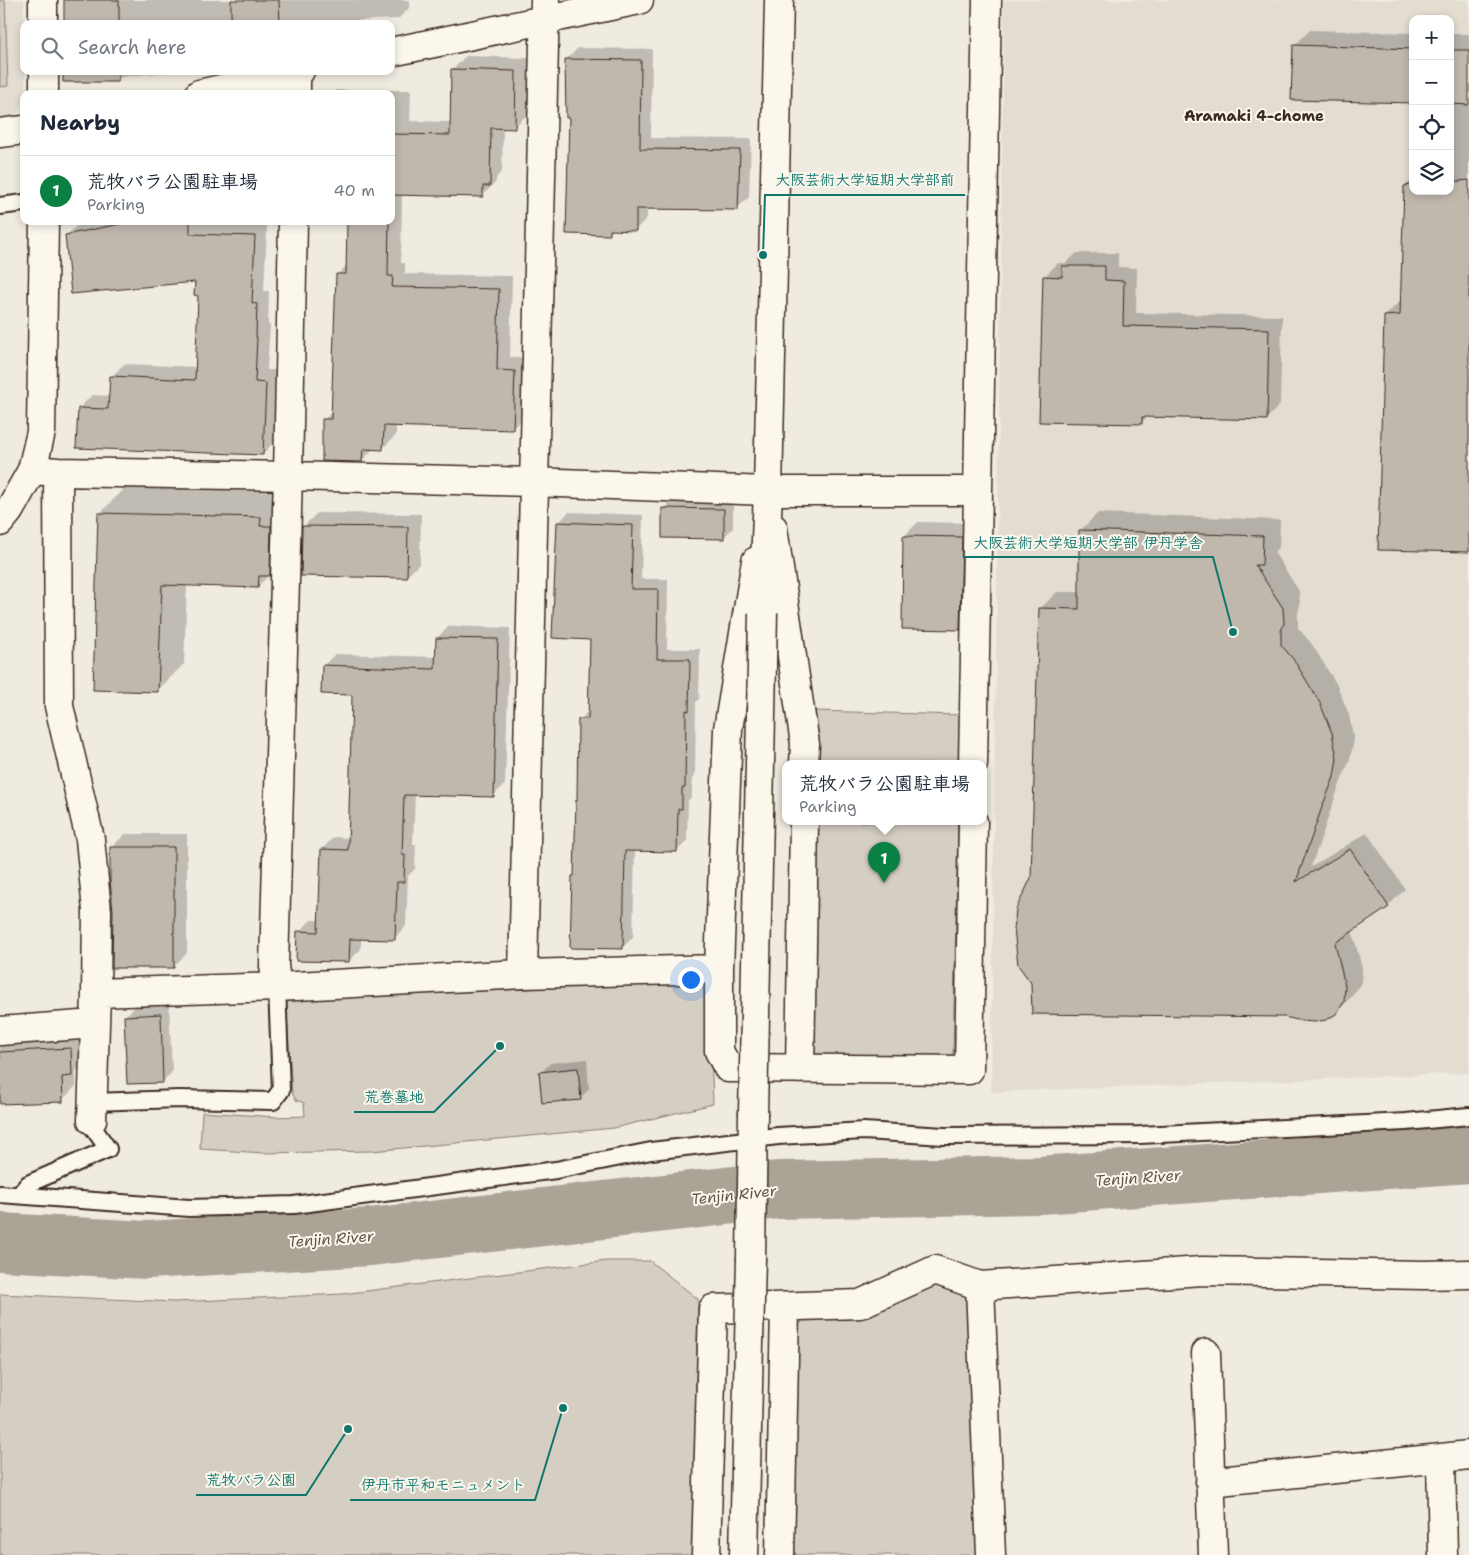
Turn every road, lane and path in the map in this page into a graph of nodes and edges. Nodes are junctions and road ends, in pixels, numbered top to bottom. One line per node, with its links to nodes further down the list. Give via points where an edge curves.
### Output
1 (43, 0): 6 (street)
2 (639, 0): 5 (street)
3 (778, 0): 21 (street)
4 (987, 0): 22 (street)
5 (545, 9): 7 (street); 20 (street)
6 (43, 20)
7 (395, 51)
8 (44, 75): 10 (street)
9 (298, 79): 11 (street)
10 (44, 90)
11 (225, 90)
12 (20, 130): 13 (street)
13 (0, 133)
14 (20, 204): 15 (lane)
15 (0, 206)
16 (44, 225): 18 (street, via 41,432)
17 (293, 225): 19 (street)
18 (45, 471): 19 (street); 23 (street); 31 (street, via 59,706 90,839 97,911)
19 (288, 476): 20 (street); 30 (street, via 274,966)
20 (534, 482): 21 (street); 29 (street)
21 (768, 491): 22 (street); 24 (street); 28 (street, via 728,729); 37 (street, bridge)
22 (978, 491): 25 (street)
23 (0, 522)
24 (804, 760)
25 (974, 760)
26 (804, 825): 34 (street)
27 (973, 825): 34 (street, via 969,1070)
28 (719, 969): 29 (street); 34 (street, via 719,1051 728,1068)
29 (523, 974): 30 (street)
30 (277, 987): 31 (street); 35 (lane, via 281,1090 273,1101 179,1099)
31 (96, 993): 32 (street)
32 (94, 1024): 33 (street); 35 (street)
33 (0, 1031)
34 (800, 1069)
35 (92, 1111): 39 (lane, via 92,1126 108,1149 28,1184)
36 (1469, 1116): 37 (lane, via 1140,1135 944,1136 864,1131)
37 (753, 1139): 39 (lane, via 651,1151 556,1170 294,1205 190,1208); 48 (street, bridge)
38 (0, 1194): 39 (lane)
39 (19, 1195)
40 (1469, 1274): 41 (street, via 1424,1276 1202,1271)
41 (980, 1286): 42 (street, via 935,1270 860,1304); 50 (street)
42 (785, 1308): 47 (street, via 712,1309); 49 (street)
43 (1206, 1352): 46 (street)
44 (1469, 1455): 45 (street)
45 (1441, 1458): 46 (street); 52 (street)
46 (1210, 1482): 51 (street)
47 (706, 1555)
48 (744, 1555)
49 (780, 1555)
50 (991, 1555)
51 (1213, 1555)
52 (1443, 1555)

